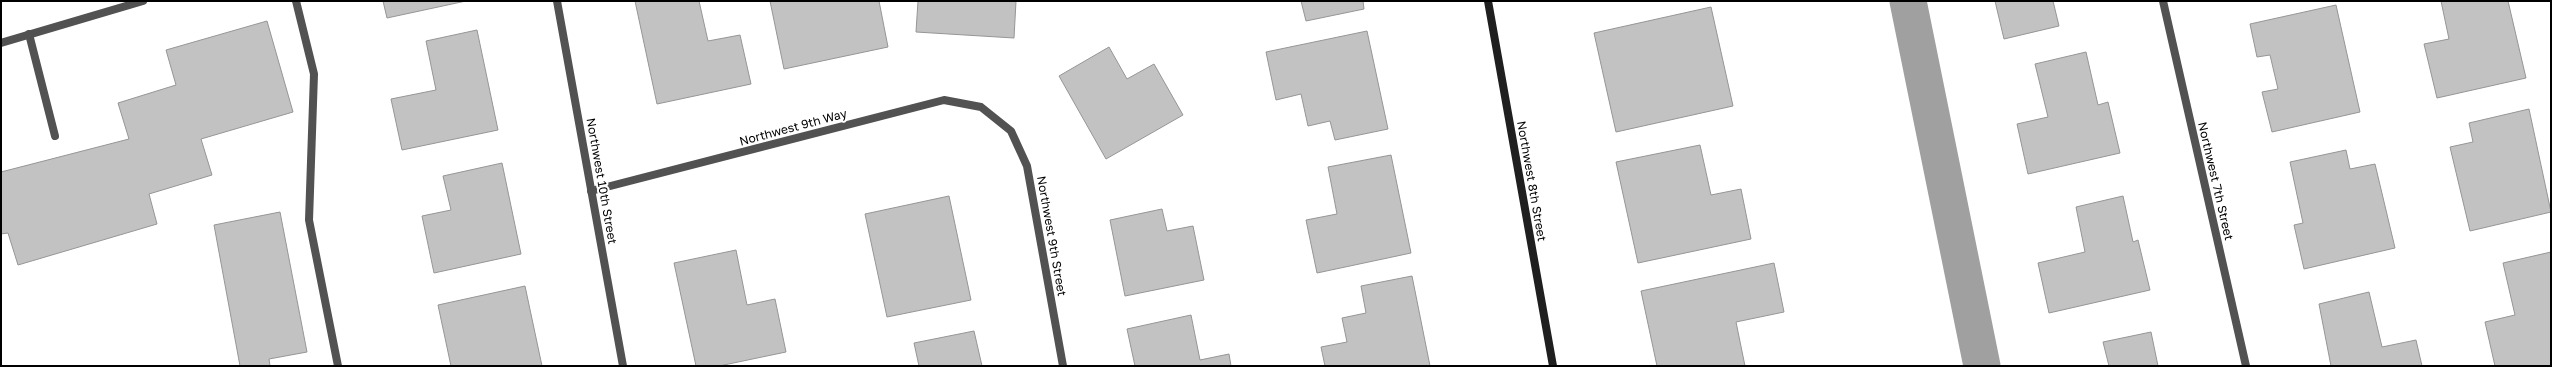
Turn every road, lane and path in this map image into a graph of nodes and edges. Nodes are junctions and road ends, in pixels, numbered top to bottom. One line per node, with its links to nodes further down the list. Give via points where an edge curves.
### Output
1 (143, 1): 6 (street)
2 (296, 1): 11 (street, via 314,74 309,220)
3 (557, 1): 10 (street, Northwest 10th Street)
4 (1488, 1): 14 (street, Northwest 8th Street)
5 (2163, 1): 15 (street, Northwest 7th Street)
6 (29, 34): 7 (street); 9 (street)
7 (1, 43)
8 (997, 120): 10 (street, Northwest 9th Way, via 981,107 944,100); 13 (street, Northwest 9th Street, via 1011,131 1026,166)
9 (55, 136)
10 (592, 191): 12 (street, Northwest 10th Street)
11 (338, 366)
12 (623, 366)
13 (1063, 366)
14 (1553, 366)
15 (2246, 366)

